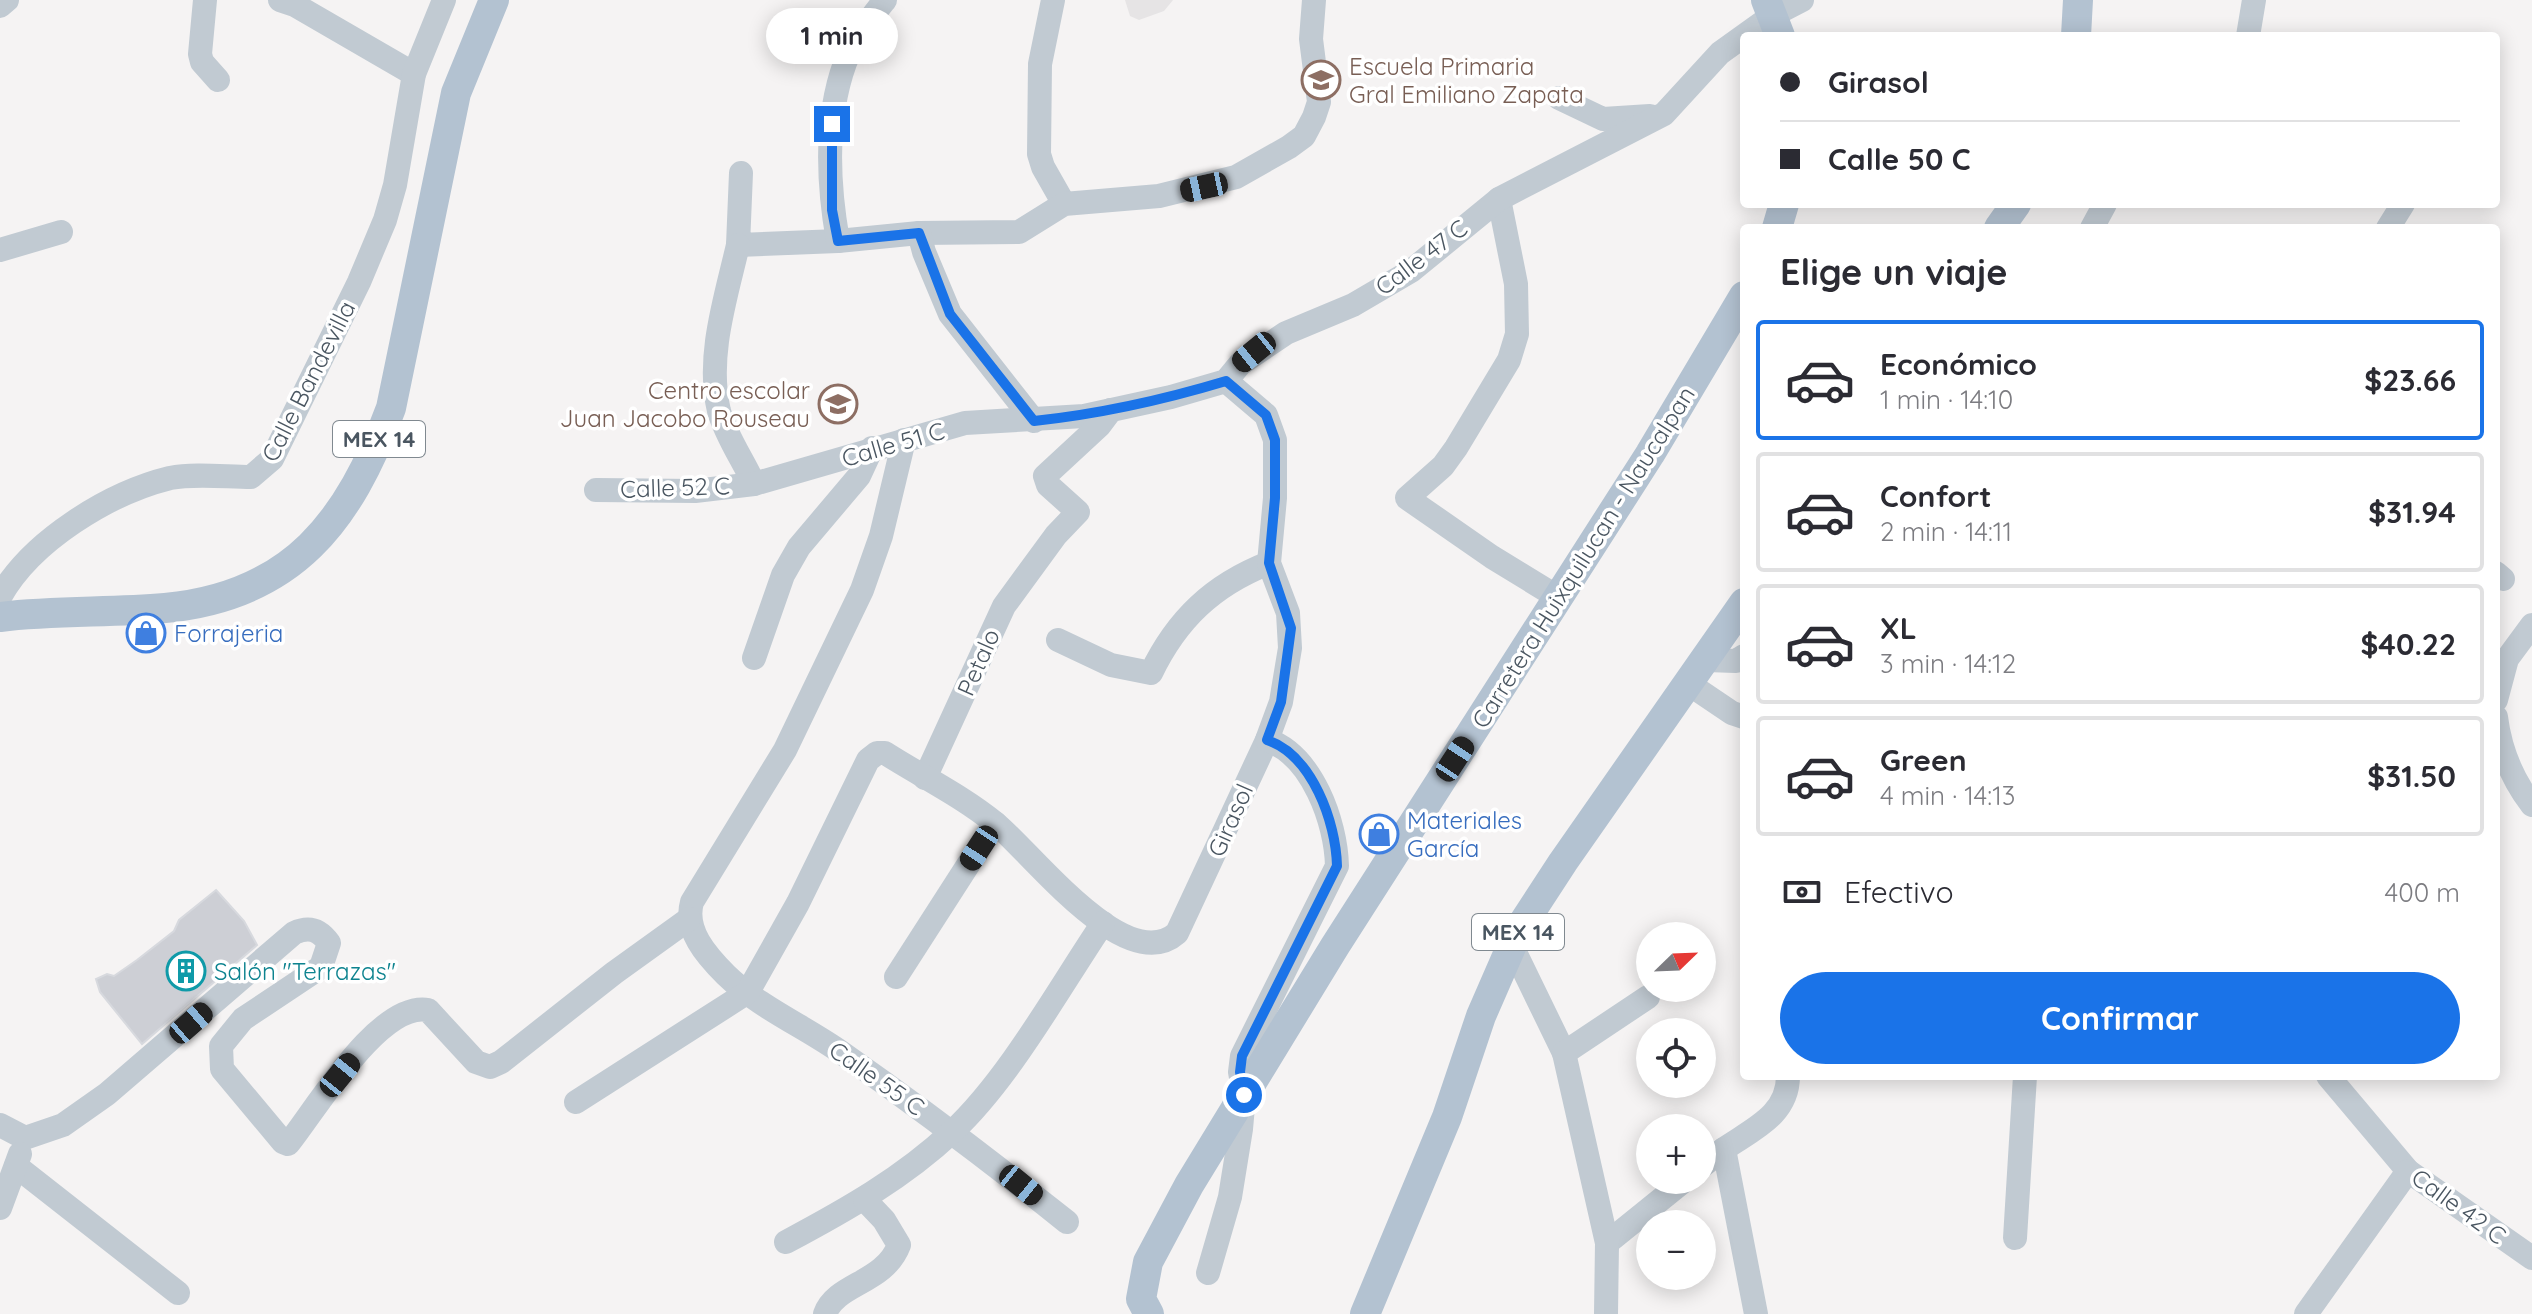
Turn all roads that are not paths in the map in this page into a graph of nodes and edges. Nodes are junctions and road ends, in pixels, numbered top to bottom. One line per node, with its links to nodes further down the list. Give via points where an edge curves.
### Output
1 (7, 0): 12 (street)
2 (205, 0): 19 (street, via 200,54)
3 (444, 0): 18 (street, Calle Bandevilla)
4 (494, 0): 42 (main road, MEX 14, via 456,93 391,408 374,452 328,529 279,571 233,596 165,608)
5 (885, 0): 27 (street, via 858,37 839,84 830,152)
6 (1053, 0): 24 (street, via 1040,64 1039,154)
7 (1314, 0): 24 (street, via 1311,39 1319,102 1304,136 1236,177 1159,196)
8 (1802, 0): 13 (street, Calle 47 C)
9 (2078, 0): 15 (main road)
10 (2254, 0): 16 (street)
11 (290, 2): 18 (street)
12 (0, 6)
13 (1773, 17): 14 (street, Calle 47 C)
14 (1751, 32)
15 (2076, 32)
16 (2249, 32)
17 (1740, 39): 21 (street, Calle 47 C, via 1720,53)
18 (414, 74): 39 (street, Calle Bandevilla, via 385,220 329,345 265,468 251,477 174,477 119,496 61,530)
19 (218, 80)
20 (1559, 98): 21 (street, via 1603,119)
21 (1664, 114): 23 (street, Calle 47 C)
22 (741, 173): 28 (street)
23 (1499, 199): 31 (street, Calle 47 C, via 1411,271 1353,305 1286,333 1247,358); 40 (street, via 1516,284 1517,334 1509,360 1443,466 1407,498)
24 (1064, 204): 26 (street, via 1019,232)
25 (61, 232): 29 (street)
26 (919, 233): 27 (street); 33 (street, via 950,314)
27 (838, 241): 28 (street)
28 (738, 245): 36 (street, via 717,338 717,396)
29 (0, 250)
30 (1740, 303): 40 (main road, Carretera Huixquilucan - Naucalpan)
31 (1226, 381): 32 (street, Calle 47 C); 38 (street, via 1266,415 1275,440)
32 (1111, 410): 33 (street, Calle 47 C); 52 (street, Petalo, via 1045,476 1078,512 1004,606)
33 (1034, 421): 34 (street, Calle 51 C, via 978,421)
34 (904, 440): 35 (street, Calle 51 C); 56 (street, via 862,590 785,750 692,902)
35 (872, 448): 36 (street, Calle 51 C); 45 (street, via 859,476 799,547 783,575)
36 (754, 484): 37 (street, Calle 52 C, via 695,491)
37 (596, 490)
38 (1269, 563): 44 (street, via 1240,575 1196,606 1151,673 1102,661); 51 (street, Girasol, via 1291,628 1281,702)
39 (0, 597)
40 (1559, 598): 65 (main road, Carretera Huixquilucan - Naucalpan)
41 (1740, 609): 47 (main road, MEX 14)
42 (0, 617)
43 (2532, 625): 48 (street, via 2507,659)
44 (1058, 640)
45 (754, 658)
46 (1740, 658): 47 (street)
47 (1698, 672): 49 (street); 57 (main road, MEX 14, via 1563,862)
48 (2500, 685)
49 (1740, 716)
50 (2500, 733): 53 (street, via 2506,758)
51 (1267, 740): 55 (street, Girasol, via 1177,933 1166,942 1139,942); 65 (street, via 1281,745 1305,769 1336,838 1337,866 1242,1056)
52 (925, 778): 54 (street, Girasol); 59 (street, Girasol, via 885,753 868,760)
53 (2532, 805)
54 (995, 823): 55 (street, Girasol); 58 (street)
55 (1103, 923): 68 (street, via 1000,1076)
56 (691, 926): 59 (street, Calle 55 C, via 725,974); 69 (street, via 614,973 490,1067 476,1062 428,1010 390,1022 365,1044 286,1144 222,1069 221,1046 243,1019 321,967 329,943 316,930 302,929 107,1094 63,1125)
57 (1512, 946): 61 (street); 86 (main road, MEX 14)
58 (896, 977)
59 (748, 992): 66 (street); 68 (street, Calle 55 C)
60 (1640, 1002): 61 (street)
61 (1564, 1053): 80 (street)
62 (1788, 1080): 70 (street, via 1777,1112)
63 (2025, 1080): 78 (street)
64 (2331, 1080): 73 (street, Calle 42 C)
65 (1244, 1095): 82 (street, via 1230,1197); 84 (main road, Carretera Huixquilucan - Naucalpan, via 1148,1262)
66 (576, 1102)
67 (0, 1125): 69 (street)
68 (953, 1131): 75 (street); 77 (street, Calle 55 C)
69 (25, 1138): 72 (street)
70 (1724, 1149): 71 (street); 88 (street)
71 (1716, 1155)
72 (16, 1166): 76 (street); 83 (street)
73 (2408, 1171): 81 (street, Calle 42 C); 89 (street)
74 (1668, 1194): 80 (street)
75 (865, 1200): 79 (street); 85 (street, via 899,1245 889,1265 836,1298)
76 (0, 1208)
77 (1067, 1222)
78 (2015, 1238)
79 (786, 1242)
80 (1607, 1243): 87 (street)
81 (2532, 1258)
82 (1208, 1273)
83 (178, 1293)
84 (1140, 1309)
85 (825, 1314)
86 (1365, 1314)
87 (1606, 1314)
88 (1756, 1314)
89 (2306, 1314)

